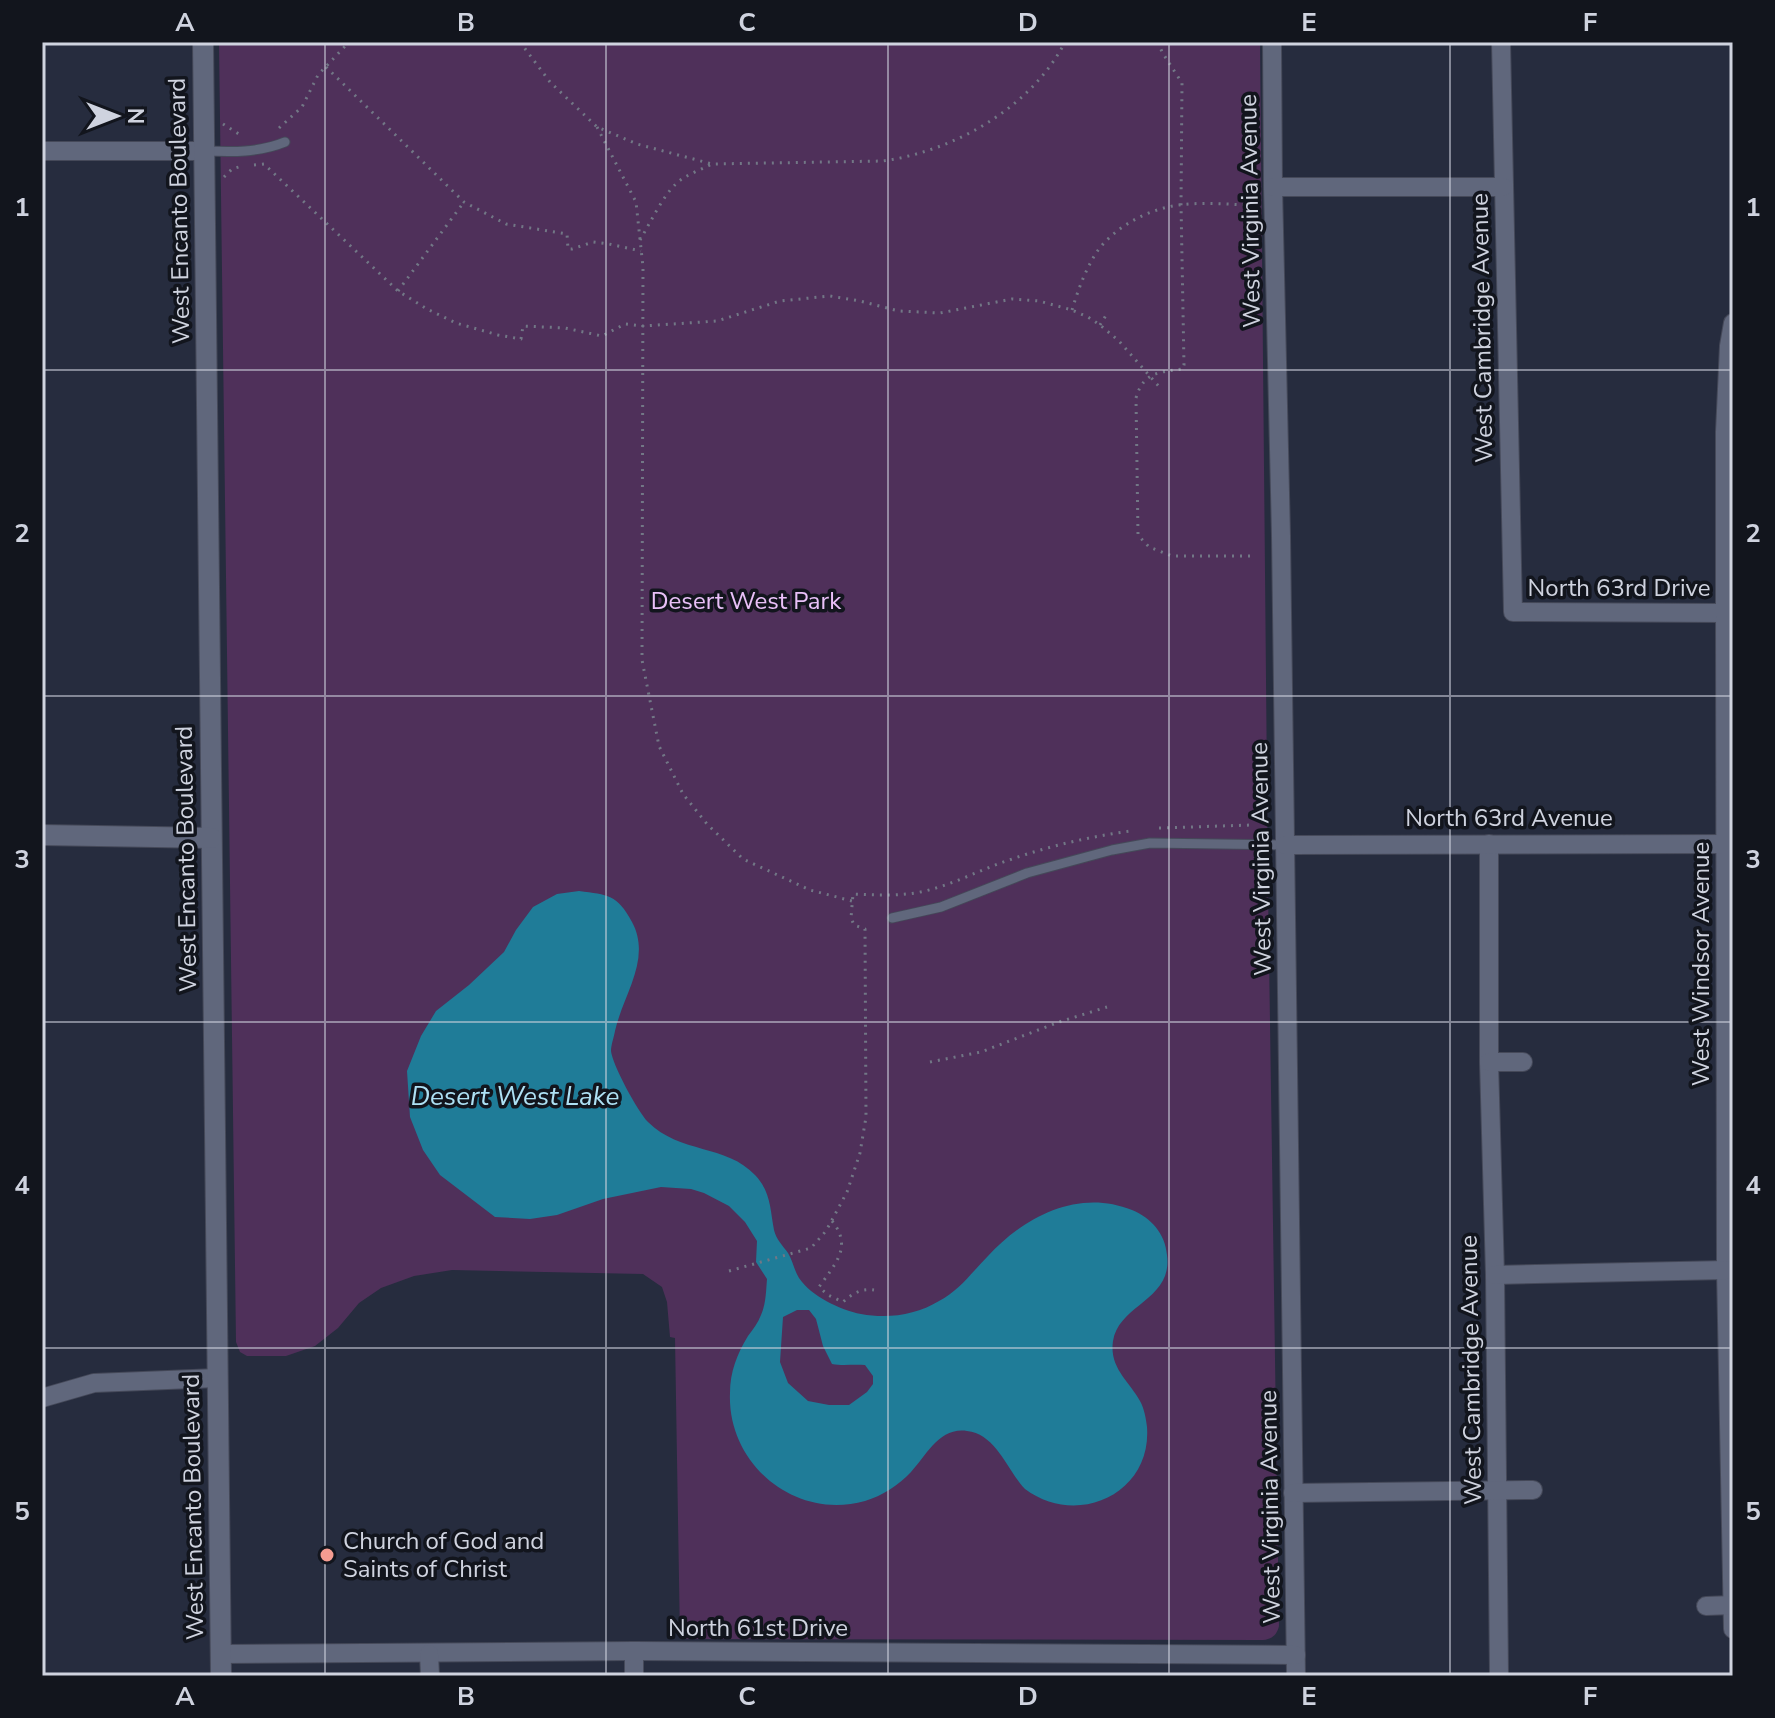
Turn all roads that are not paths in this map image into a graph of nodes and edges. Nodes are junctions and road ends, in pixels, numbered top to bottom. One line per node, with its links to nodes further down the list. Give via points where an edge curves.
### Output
1 (203, 42): 6 (street, West Encanto Boulevard)
2 (1272, 42): 7 (street, West Virginia Avenue)
3 (1501, 42): 8 (street, West Cambridge Avenue)
4 (285, 142): 6 (lane, via 253,152)
5 (42, 151): 6 (street)
6 (204, 151): 13 (street, West Encanto Boulevard)
7 (1273, 187): 8 (street); 16 (street, West Virginia Avenue)
8 (1503, 187): 10 (street, West Cambridge Avenue)
9 (1733, 323): 11 (street, West Windsor Avenue, via 1725,432)
10 (1513, 612): 11 (street, North 63rd Drive)
11 (1725, 613): 15 (street, West Windsor Avenue)
12 (42, 835): 13 (street)
13 (211, 838): 22 (street, West Encanto Boulevard)
14 (1489, 844): 15 (street, North 63rd Avenue); 16 (street, North 63rd Avenue); 18 (street, West Cambridge Avenue)
15 (1729, 844): 20 (street, West Windsor Avenue)
16 (1285, 845): 17 (lane, via 1150,843 1112,850); 26 (street, West Virginia Avenue)
17 (892, 918)
18 (1489, 1062): 19 (street); 21 (street, West Cambridge Avenue)
19 (1523, 1062)
20 (1726, 1270): 21 (street); 27 (street, West Windsor Avenue)
21 (1495, 1275): 24 (street, West Cambridge Avenue)
22 (217, 1378): 23 (street, via 94,1383); 31 (street, West Encanto Boulevard)
23 (42, 1398)
24 (1497, 1490): 25 (street); 26 (street); 38 (street, West Cambridge Avenue)
25 (1533, 1490)
26 (1293, 1493): 33 (street, West Virginia Avenue)
27 (1733, 1605): 28 (street); 29 (street, West Windsor Avenue)
28 (1706, 1606)
29 (1733, 1629)
30 (634, 1651): 32 (street, North 61st Drive); 33 (street, North 61st Drive); 36 (street)
31 (220, 1654): 32 (street, North 61st Drive); 34 (street, West Encanto Boulevard)
32 (429, 1654): 35 (street)
33 (1296, 1655): 37 (street, West Virginia Avenue)
34 (221, 1676)
35 (430, 1676)
36 (634, 1676)
37 (1296, 1676)
38 (1499, 1676)

